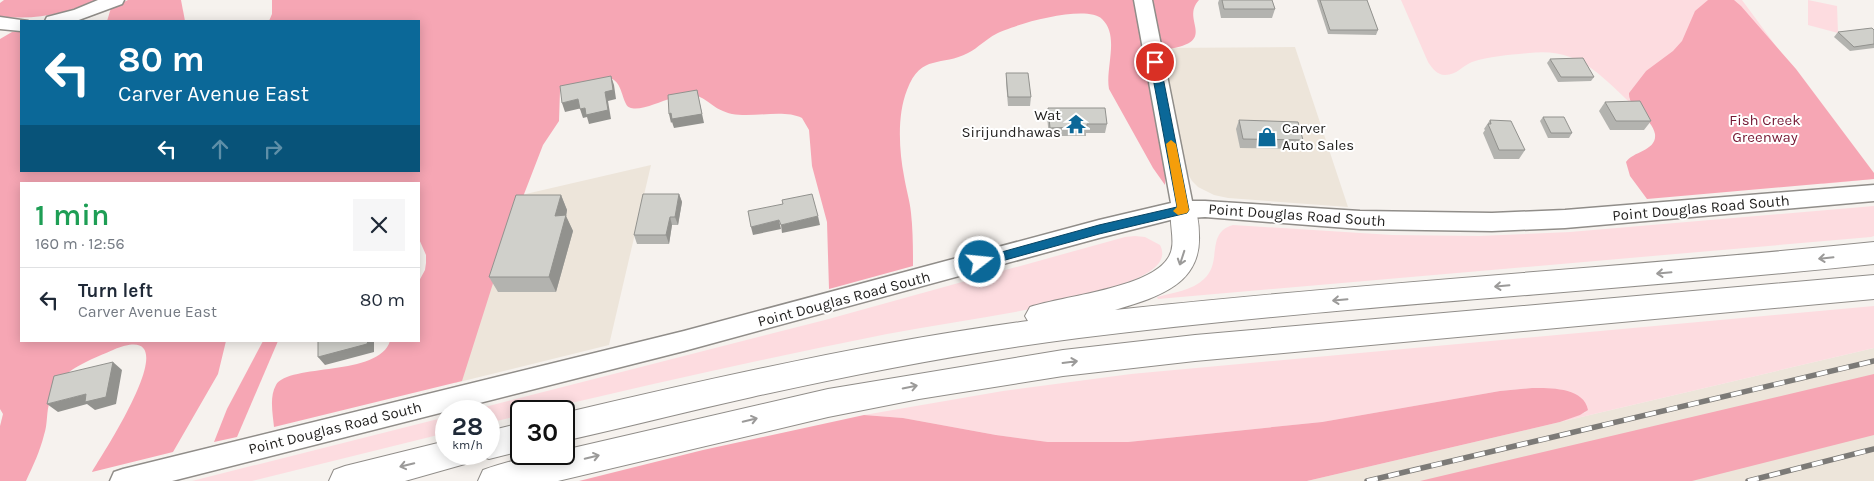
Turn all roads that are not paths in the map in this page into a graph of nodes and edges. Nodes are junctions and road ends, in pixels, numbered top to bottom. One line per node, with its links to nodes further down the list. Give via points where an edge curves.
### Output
1 (115, 0): 3 (street)
2 (1143, 0): 7 (street)
3 (58, 20)
4 (0, 23): 5 (street)
5 (20, 25)
6 (1874, 193): 7 (street, Point Douglas Road South, via 1565,219 1492,222 1398,222 1214,209)
7 (1184, 210): 10 (highway, one-way to 10, via 1186,240 1183,257 1175,273 1160,283 1079,306); 13 (street, Point Douglas Road South, via 1099,229 684,342)
8 (1874, 253): 10 (highway, one-way to 10, via 1148,318 1000,337)
9 (1874, 287): 15 (highway, one-way to 9, via 828,403 1064,363 1204,347)
10 (834, 365): 11 (highway)
11 (575, 424)
12 (435, 459): 14 (highway, one-way to 14)
13 (123, 481)
14 (345, 481)
15 (494, 481)

